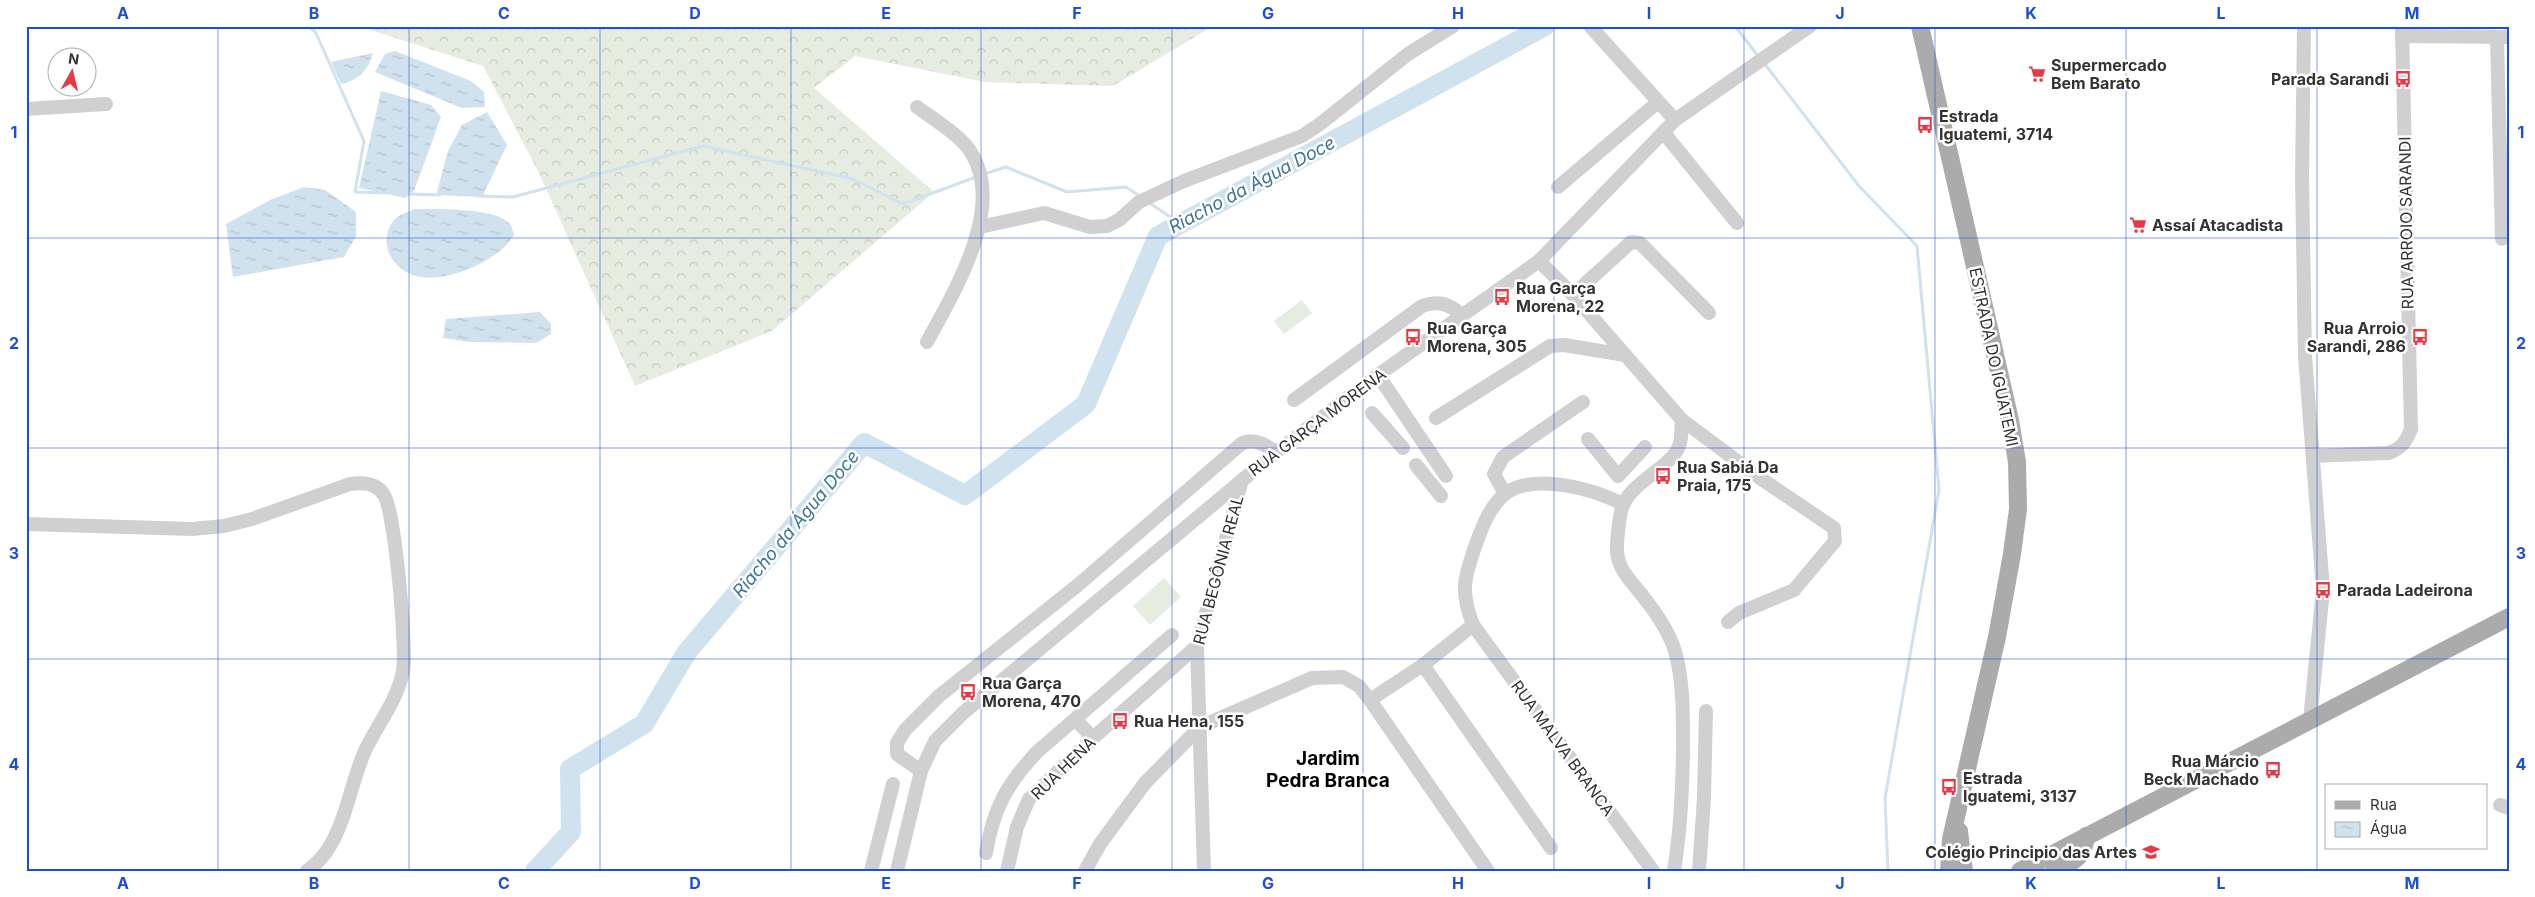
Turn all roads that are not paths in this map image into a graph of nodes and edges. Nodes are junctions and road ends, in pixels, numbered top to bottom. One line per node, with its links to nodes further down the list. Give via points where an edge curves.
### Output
1 (1453, 26): 16 (street, via 1408,54 1302,136 1184,180 1139,202 1107,226 1090,227 1044,213)
2 (1590, 26): 8 (street)
3 (1810, 26): 12 (street, RUA GARÇA MORENA)
4 (1920, 26): 64 (main road, ESTRADA DO IGUATEMI, via 2017,462 2018,508 2012,554 1997,637 1951,840)
5 (2304, 26): 36 (street, via 2305,356)
6 (2402, 31): 7 (street); 36 (street, RUA ARROIO SARANDI, via 2411,429 2405,443 2388,453)
7 (2503, 37): 17 (street)
8 (1658, 102): 12 (street); 14 (street)
9 (106, 104): 11 (street)
10 (917, 107): 16 (street, via 972,152 981,178)
11 (26, 108)
12 (1675, 120): 13 (street, RUA GARÇA MORENA)
13 (1664, 132): 15 (street); 18 (street, RUA GARÇA MORENA)
14 (1558, 187)
15 (1737, 223)
16 (980, 227): 22 (street, via 954,292)
17 (2502, 239)
18 (1539, 261): 19 (street); 21 (street, RUA GARÇA MORENA)
19 (1573, 295): 20 (street, via 1635,242 1640,243); 23 (street)
20 (1709, 313)
21 (1462, 315): 24 (street, RUA GARÇA MORENA); 25 (street, via 1442,303 1422,306)
22 (927, 342)
23 (1625, 355): 28 (street, via 1564,345 1550,346); 29 (street)
24 (1378, 375): 30 (street); 35 (street, RUA GARÇA MORENA)
25 (1294, 400)
26 (1583, 402): 42 (street, via 1503,457 1494,474)
27 (1372, 413): 31 (street)
28 (1436, 418)
29 (1682, 420): 44 (street, via 1677,449 1664,464 1640,482); 47 (street, via 1834,528 1836,541 1794,590 1739,612)
30 (1409, 421): 31 (street); 37 (street)
31 (1391, 435): 34 (street)
32 (1588, 439): 39 (street)
33 (1645, 447): 39 (street)
34 (1403, 448)
35 (1276, 452): 40 (street, RUA GARÇA MORENA); 58 (street, via 1252,441 1241,444 1078,584 939,696 914,719 897,744 897,754)
36 (2313, 456): 55 (street, via 2323,590)
37 (1437, 463): 38 (street); 43 (street, via 1419,470)
38 (1446, 476)
39 (1618, 476): 41 (street)
40 (1242, 480): 50 (street, RUA BEGÔNIA REAL); 58 (street, RUA GARÇA MORENA, via 963,713 935,741)
41 (1602, 493): 42 (street, via 1540,484); 44 (street)
42 (1505, 494): 48 (street, RUA MALVA BRANCA, via 1484,524 1465,575 1465,604)
43 (1442, 496)
44 (1623, 504): 65 (street, via 1617,545 1619,564 1645,598 1670,640 1681,686 1683,788)
45 (26, 524): 66 (street, via 192,529 252,519 350,484 366,484 381,491 393,524 405,646 403,673 364,755 327,852)
46 (2509, 617): 55 (main road)
47 (1728, 622)
48 (1473, 625): 51 (street); 73 (street, RUA MALVA BRANCA)
49 (1172, 635): 54 (street)
50 (1196, 646): 56 (street, RUA BEGÔNIA REAL); 57 (street, RUA HENA)
51 (1423, 665): 52 (street); 61 (street)
52 (1370, 700): 56 (street, via 1359,686 1343,677 1312,678); 72 (street)
53 (1706, 712): 75 (street)
54 (1076, 720): 57 (street); 62 (street, via 1037,752 1008,787 990,828)
55 (2310, 720): 60 (main road)
56 (1200, 727): 70 (street, via 1145,784 1100,844); 71 (street, RUA BEGÔNIA REAL)
57 (1093, 738): 69 (street, RUA HENA, via 1029,799 1019,820)
58 (921, 770): 68 (street, RUA GARÇA MORENA)
59 (893, 784): 67 (street)
60 (2086, 836): 63 (main road); 77 (main road)
61 (1551, 848)
62 (986, 853)
63 (2079, 864): 78 (main road)
64 (1958, 868): 76 (main road)
65 (1674, 870): 74 (street)
66 (307, 871)
67 (871, 871)
68 (897, 871)
69 (1007, 871)
70 (1085, 871)
71 (1204, 871)
72 (1488, 871)
73 (1653, 871)
74 (1690, 871)
75 (1699, 871)
76 (1978, 871)
77 (2020, 871)
78 (2054, 871)

